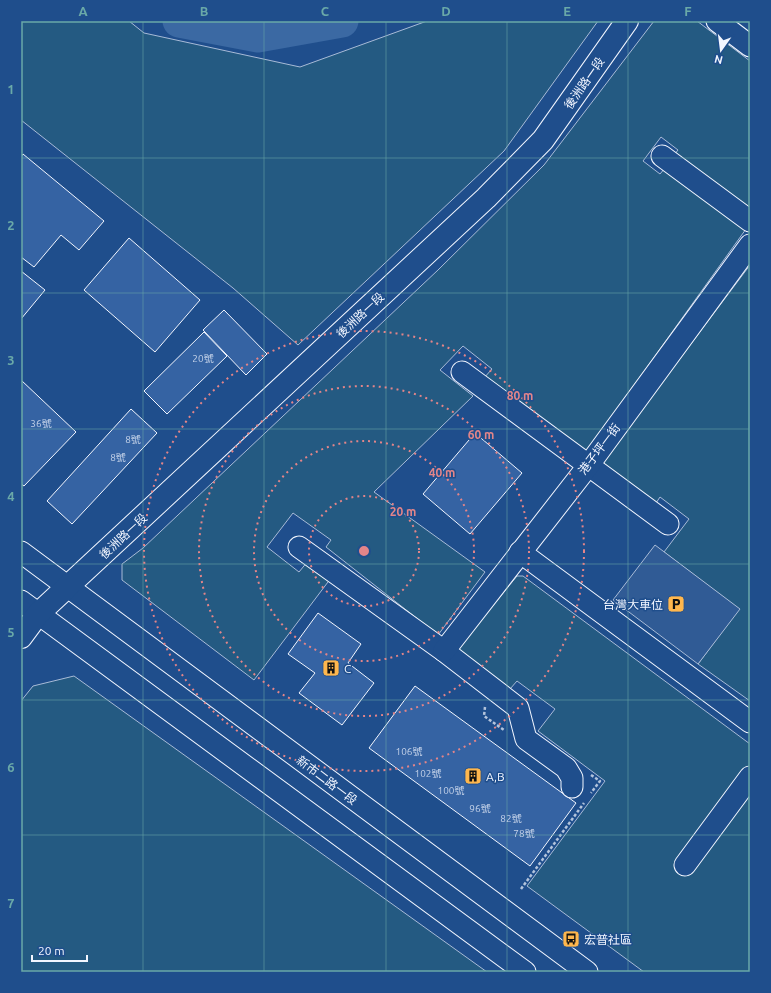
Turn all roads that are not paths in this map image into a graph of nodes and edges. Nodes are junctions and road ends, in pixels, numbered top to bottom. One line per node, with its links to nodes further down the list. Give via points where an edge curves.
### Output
1 (627, 21): 13 (main road, 後洲路一段, via 543,140 480,203)
2 (717, 21): 3 (street)
3 (750, 46)
4 (662, 156): 5 (street)
5 (750, 221)
6 (750, 245): 8 (street, 港子坪一街)
7 (462, 372): 8 (street)
8 (588, 466): 9 (street); 12 (street, 港子坪一街)
9 (668, 524)
10 (299, 547): 17 (street)
11 (21, 552): 13 (street, 新市二路一段)
12 (520, 552): 17 (street, 港子坪一街); 18 (street)
13 (68, 587): 15 (main road, 後洲路一段); 23 (street, 新市二路一段)
14 (21, 601): 15 (street)
15 (38, 614): 16 (main road); 22 (street)
16 (21, 637)
17 (444, 650): 20 (street, via 518,708 526,739 566,768)
18 (750, 722)
19 (750, 776): 21 (street)
20 (583, 794)
21 (685, 865)
22 (525, 972)
23 (587, 972)

